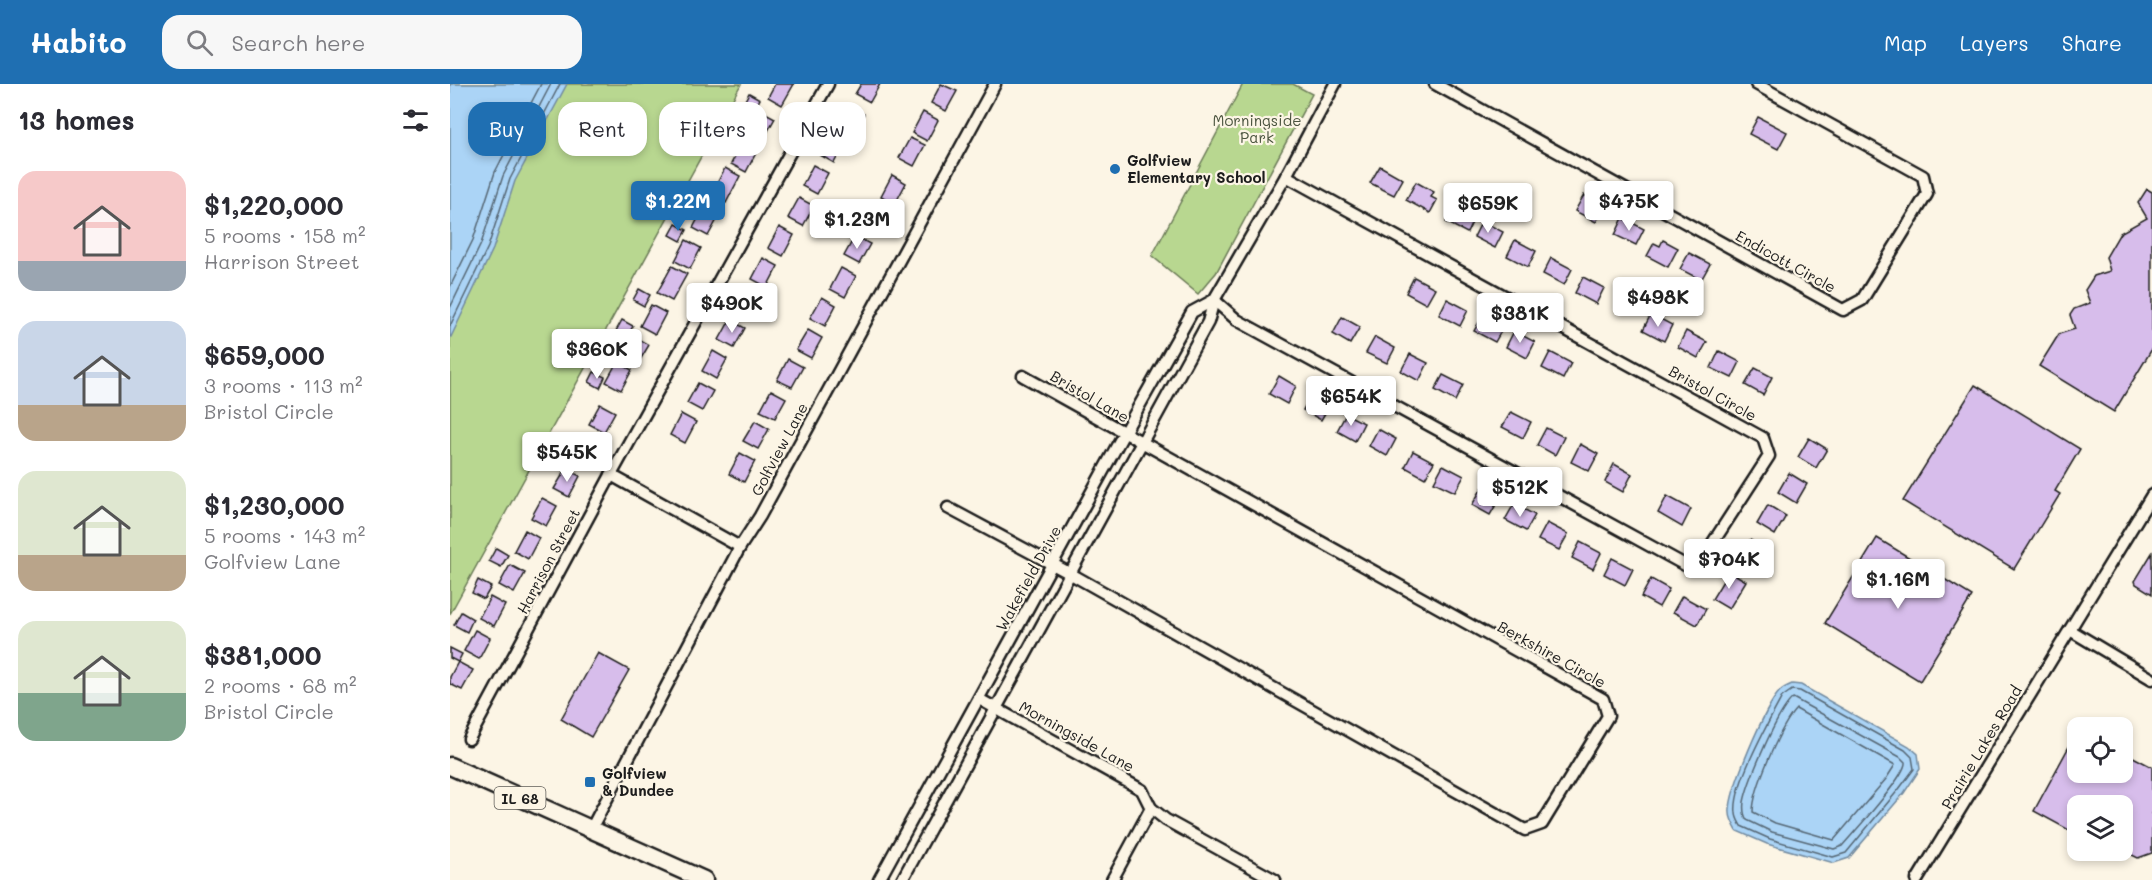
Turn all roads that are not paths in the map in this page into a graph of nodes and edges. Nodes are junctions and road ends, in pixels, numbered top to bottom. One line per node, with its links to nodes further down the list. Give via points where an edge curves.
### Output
1 (828, 84): 11 (street, Harrison Street)
2 (995, 84): 14 (street, Golfview Lane)
3 (1335, 84): 6 (street, Wakefield Drive)
4 (1436, 84): 5 (street, Endicott Circle, via 1844,310 1862,300 1927,194 1923,176)
5 (1756, 84)
6 (1286, 176): 7 (street, Wakefield Drive); 7 (street, Bristol Circle, via 1763,438 1769,456 1701,561 1685,565 1237,320)
7 (1214, 300): 9 (street, Wakefield Drive, via 1192,312); 10 (street, Wakefield Drive, via 1208,322)
8 (1023, 376): 9 (street, Bristol Lane)
9 (1124, 433): 10 (street, Bristol Lane); 15 (street, Wakefield Drive)
10 (1141, 443): 16 (street, Wakefield Drive); 16 (street, Berkshire Circle, via 1603,699 1608,716 1542,825 1525,830)
11 (611, 475): 14 (street); 21 (street, Harrison Street)
12 (2152, 495): 17 (street, Prairie Lakes Road)
13 (948, 508): 15 (street, Berkshire Circle)
14 (740, 547): 26 (street, Golfview Lane)
15 (1053, 564): 16 (street, Berkshire Circle); 19 (street, Wakefield Drive)
16 (1071, 574): 20 (street, Wakefield Drive)
17 (2070, 630): 18 (street); 32 (street, Prairie Lakes Road)
18 (2152, 678)
19 (979, 699): 20 (street, Morningside Lane); 23 (street, Wakefield Drive)
20 (997, 708): 24 (street, Wakefield Drive); 25 (street, Morningside Lane, via 1142,790)
21 (469, 739)
22 (450, 766): 26 (main road, IL 68)
23 (926, 795): 24 (street); 28 (street, Wakefield Drive)
24 (944, 805): 29 (street, Wakefield Drive)
25 (1150, 808): 30 (street); 31 (street, Morningside Lane)
26 (591, 829): 27 (main road, IL 68)
27 (704, 880)
28 (879, 880)
29 (902, 880)
30 (1112, 880)
31 (1275, 880)
32 (1917, 880)

